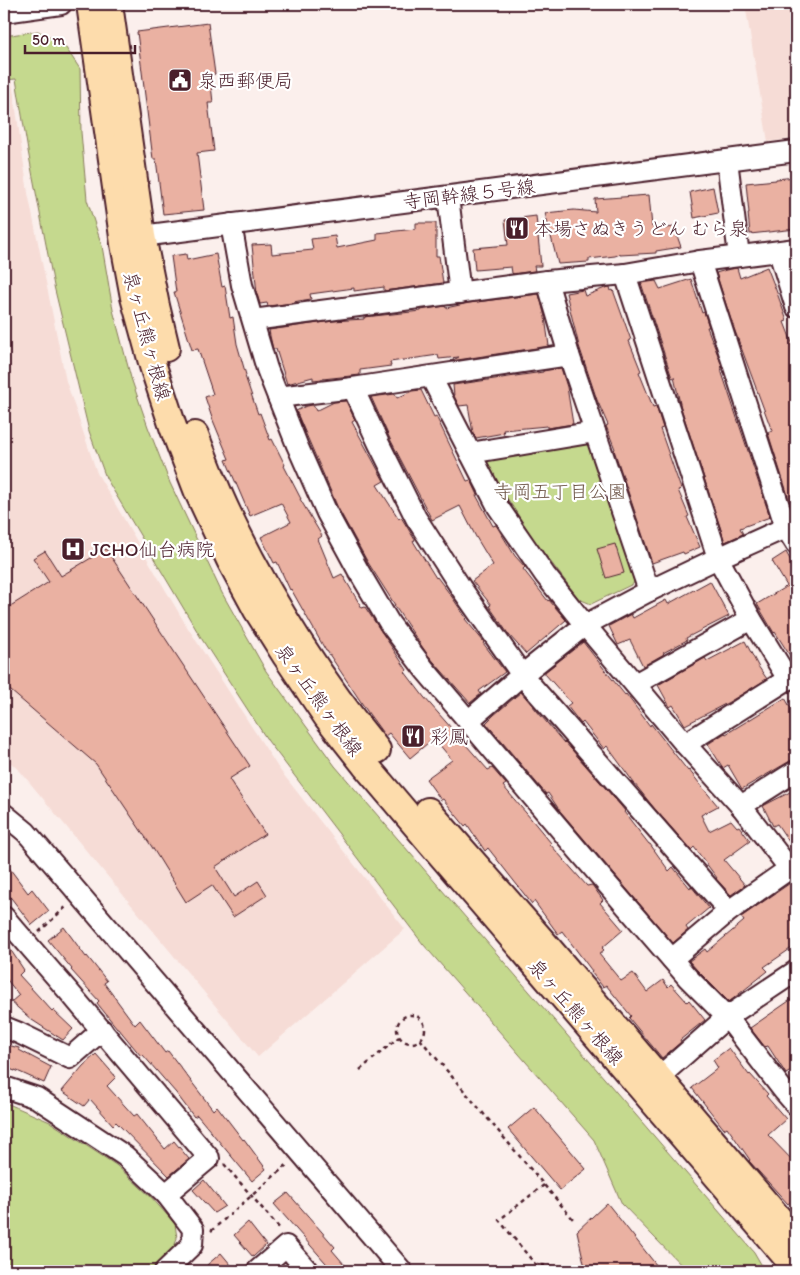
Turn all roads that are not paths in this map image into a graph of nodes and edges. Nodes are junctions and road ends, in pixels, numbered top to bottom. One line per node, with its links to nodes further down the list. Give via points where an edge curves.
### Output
1 (61, 4): 4 (street)
2 (90, 4): 51 (main road, 泉ヶ丘熊ヶ根線, via 124,244 150,357 198,492 257,610 327,716 365,764)
3 (110, 4): 9 (main road, 泉ヶ丘熊ヶ根線)
4 (4, 12)
5 (796, 151): 6 (street, 寺岡幹線５号線)
6 (727, 160): 7 (street, 寺岡幹線５号線); 11 (street)
7 (448, 196): 8 (street, 寺岡幹線５号線); 15 (street)
8 (232, 224): 9 (street, 寺岡幹線５号線); 17 (street, via 242,285)
9 (142, 236): 45 (main road, 泉ヶ丘熊ヶ根線, via 170,364 187,414 226,511 288,626 364,734 411,792)
10 (788, 251): 11 (street); 16 (street)
11 (739, 256): 12 (street)
12 (700, 261): 13 (street); 24 (street)
13 (626, 274): 14 (street); 25 (street)
14 (547, 281): 15 (street); 18 (street)
15 (460, 293): 17 (street)
16 (796, 307)
17 (253, 320): 21 (street)
18 (569, 355): 19 (street); 22 (street)
19 (431, 377): 20 (street); 23 (street)
20 (353, 388): 21 (street); 29 (street, via 416,518)
21 (278, 397): 32 (street, via 327,513 362,577 390,624)
22 (595, 432): 23 (street); 26 (street)
23 (470, 453): 28 (street, via 498,507 545,575)
24 (793, 532): 25 (street)
25 (718, 558): 26 (street); 27 (street)
26 (649, 591): 28 (street)
27 (751, 619): 30 (street); 31 (street)
28 (585, 625): 29 (street); 31 (street)
29 (522, 675): 32 (street); 38 (street)
30 (792, 677): 33 (street)
31 (635, 684): 33 (street)
32 (468, 721): 40 (street)
33 (685, 744): 35 (street)
34 (796, 771): 35 (street)
35 (741, 806): 37 (street)
36 (4, 814): 55 (street, via 26,832)
37 (793, 866): 38 (street)
38 (729, 911): 40 (street)
39 (4, 917): 44 (street)
40 (672, 959): 42 (street)
41 (796, 971): 42 (street)
42 (727, 1017): 45 (street); 46 (street)
43 (4, 1027): 44 (street, via 70,1058)
44 (102, 1030): 49 (street, via 209,1158)
45 (658, 1078): 50 (main road, 泉ヶ丘熊ヶ根線)
46 (790, 1085): 48 (street)
47 (4, 1086): 49 (street, via 37,1098 92,1133 125,1156)
48 (796, 1105)
49 (166, 1194): 52 (street, via 193,1229 192,1244)
50 (796, 1239)
51 (796, 1268)
52 (164, 1271)
53 (257, 1271): 54 (street, via 286,1246)
54 (308, 1271)
55 (402, 1271)

